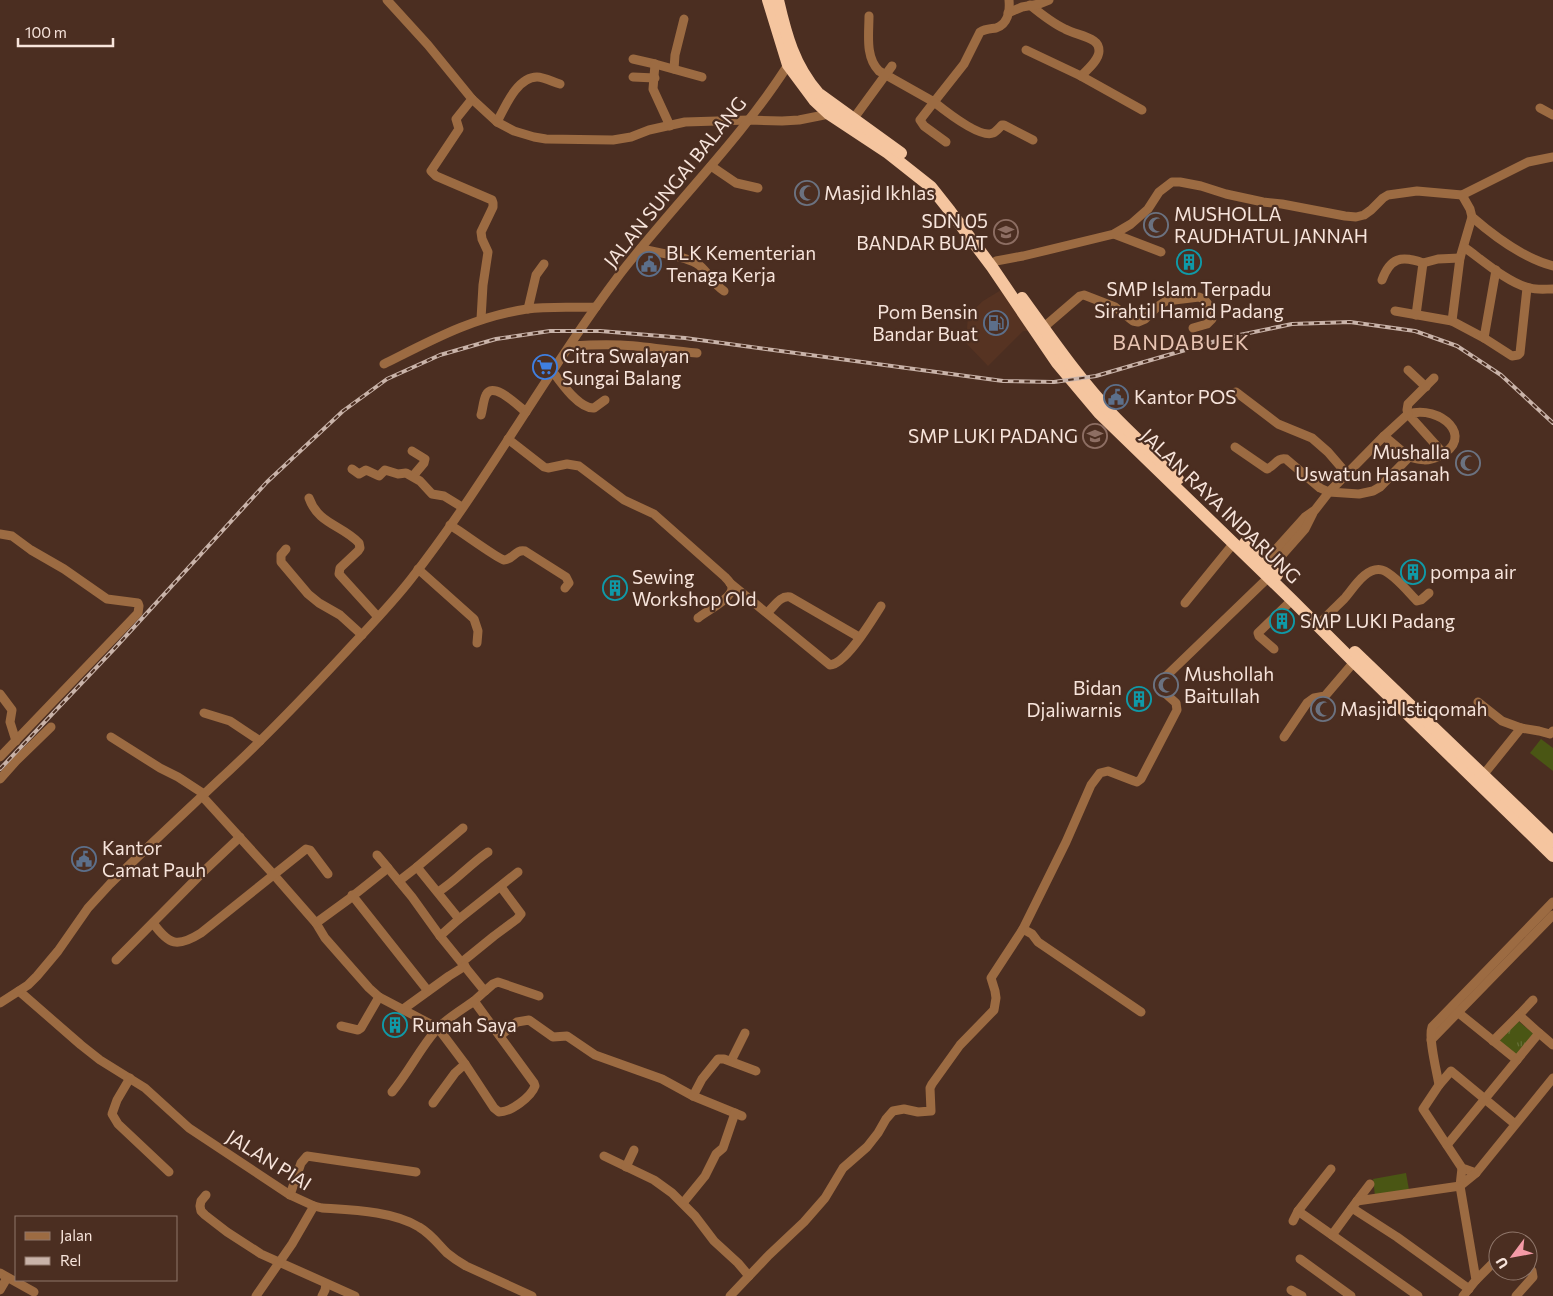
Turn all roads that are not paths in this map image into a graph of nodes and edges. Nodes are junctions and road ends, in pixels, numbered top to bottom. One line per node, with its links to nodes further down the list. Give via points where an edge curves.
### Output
1 (388, 0): 22 (street)
2 (768, 0): 13 (highway, JALAN RAYA INDARUNG)
3 (778, 0): 28 (highway, JALAN RAYA INDARUNG, via 789,41 802,71 818,93)
4 (1009, 0): 7 (street)
5 (1050, 0): 6 (street)
6 (1030, 6): 7 (street); 17 (street, via 1051,22 1097,44 1098,54)
7 (1008, 13): 23 (street, via 1000,26 980,32 964,64)
8 (869, 16): 16 (street, via 871,60)
9 (684, 19): 15 (street)
10 (1026, 50): 17 (street)
11 (633, 59): 12 (street)
12 (655, 64): 15 (street); 20 (street)
13 (788, 65): 26 (highway, JALAN RAYA INDARUNG, via 814,100); 29 (street, JALAN SUNGAI BALANG)
14 (892, 66): 16 (street)
15 (674, 69): 19 (street)
16 (886, 75): 23 (street); 28 (street)
17 (1081, 76): 25 (street)
18 (633, 77): 20 (street)
19 (702, 77)
20 (655, 78): 31 (street, via 653,89)
21 (560, 84): 30 (street, via 537,77 527,80 510,97)
22 (472, 99): 30 (street); 57 (street, via 456,119 458,130 431,171 494,203 481,234 488,252)
23 (934, 102): 32 (street, via 976,130 990,134 1004,125); 33 (street, via 920,120)
24 (1540, 108): 27 (street)
25 (1142, 110)
26 (829, 114): 29 (street, via 799,120); 60 (highway, JALAN RAYA INDARUNG, via 888,153 931,188)
27 (1553, 115)
28 (854, 118): 44 (highway, JALAN RAYA INDARUNG, via 932,178)
29 (749, 120): 31 (street, via 684,122); 35 (street, JALAN SUNGAI BALANG)
30 (498, 122): 31 (street, via 514,131 546,139 612,140)
31 (670, 126)
32 (1033, 140)
33 (946, 142)
34 (1553, 157): 37 (street, via 1528,162)
35 (711, 166): 36 (street, via 736,183); 41 (street, JALAN SUNGAI BALANG)
36 (758, 188)
37 (1462, 196): 38 (street); 39 (street, via 1417,191 1395,194 1383,198 1364,215 1345,216 1172,182 1159,192 1144,213)
38 (1472, 217): 40 (street); 47 (street, via 1527,257)
39 (1114, 234): 42 (street); 44 (street)
40 (1464, 247): 43 (street); 48 (street)
41 (641, 248): 52 (street, via 693,262); 53 (street, JALAN SUNGAI BALANG)
42 (1161, 252)
43 (1460, 258): 45 (street); 58 (street)
44 (996, 261): 60 (highway, JALAN RAYA INDARUNG)
45 (1423, 263): 49 (street, via 1412,259 1397,260 1386,269); 56 (street)
46 (544, 264): 54 (street, via 536,275)
47 (1553, 266)
48 (1496, 270): 50 (street); 61 (street)
49 (1382, 280)
50 (1527, 288): 51 (street); 61 (street, via 1520,353 1512,356)
51 (1553, 289)
52 (724, 291)
53 (596, 307): 54 (street); 62 (street, JALAN SUNGAI BALANG)
54 (528, 309): 57 (street)
55 (1395, 311): 56 (street)
56 (1416, 315): 58 (street)
57 (481, 319): 64 (street, via 448,331)
58 (1452, 321): 61 (street)
59 (1193, 328): 60 (street, via 1208,324 1212,319 1203,298 1166,301 1138,322 1128,318 1116,306 1084,295)
60 (1045, 334): 83 (highway, JALAN RAYA INDARUNG, via 1062,362 1086,391)
61 (1484, 338)
62 (572, 343): 63 (street); 66 (street, JALAN SUNGAI BALANG)
63 (697, 353)
64 (384, 364)
65 (1408, 370): 68 (street)
66 (553, 372): 70 (street, via 588,408 594,408); 71 (street, JALAN SUNGAI BALANG)
67 (1434, 378): 68 (street)
68 (1426, 387): 72 (street, via 1408,404)
69 (1236, 392): 81 (street, via 1278,424 1312,438)
70 (605, 400)
71 (526, 412): 73 (street, via 509,398 491,390 486,394); 75 (street, JALAN SUNGAI BALANG)
72 (1408, 414): 74 (street); 78 (street); 78 (street, via 1434,413 1449,423 1455,436 1454,443)
73 (482, 415)
74 (1384, 436): 79 (street); 81 (street)
75 (508, 439): 86 (street, JALAN SUNGAI BALANG); 93 (street, via 548,468 567,464 579,466 624,500 654,514)
76 (1235, 446): 84 (street, via 1265,468 1286,459 1314,484)
77 (412, 451): 82 (street, via 425,458)
78 (1444, 454): 79 (street, via 1424,461)
79 (1409, 456): 84 (street, via 1373,491 1359,494)
80 (352, 469): 82 (street, via 359,474 366,470 378,476 385,470)
81 (1347, 474): 84 (street)
82 (413, 476): 86 (street, via 432,494 444,496)
83 (1172, 478): 89 (highway, JALAN RAYA INDARUNG); 92 (highway, JALAN RAYA INDARUNG, via 1205,506)
84 (1329, 492): 92 (street, via 1305,517)
85 (309, 498): 100 (street, via 320,516 358,543 360,548 340,568 339,574)
86 (462, 507): 87 (street, JALAN SUNGAI BALANG)
87 (450, 525): 91 (street, JALAN SUNGAI BALANG); 94 (street, via 503,560 526,551 566,577 569,583)
88 (0, 534): 116 (street, via 12,536 107,599 138,603 140,606 138,613)
89 (1233, 544): 92 (highway, JALAN RAYA INDARUNG); 97 (street)
90 (286, 549): 103 (street, via 281,555 281,562 290,574 319,603 340,615)
91 (418, 569): 100 (street, JALAN SUNGAI BALANG); 105 (street, via 474,620 478,631)
92 (1267, 570): 96 (highway, JALAN RAYA INDARUNG); 102 (highway, JALAN RAYA INDARUNG); 142 (street, via 1194,650 1161,680 1158,687 1176,703 1178,710 1142,779 1137,782 1108,771 1100,773 1091,785)
93 (730, 583): 99 (street); 101 (street, via 731,590 724,600)
94 (565, 588)
95 (1429, 593): 102 (street, via 1417,601 1385,571 1372,571)
96 (1292, 600): 106 (street, via 1258,633); 107 (highway, JALAN RAYA INDARUNG)
97 (1185, 603)
98 (881, 606): 104 (street)
99 (767, 613): 104 (street, via 783,598 790,597); 104 (street, via 830,665 843,658)
100 (378, 617): 103 (street, JALAN SUNGAI BALANG)
101 (698, 618)
102 (1322, 621): 107 (highway, JALAN RAYA INDARUNG)
103 (362, 635): 117 (street, JALAN SUNGAI BALANG)
104 (860, 637)
105 (477, 644)
106 (1274, 648)
107 (1351, 656): 115 (street, via 1326,696 1314,698 1307,704); 119 (highway, JALAN RAYA INDARUNG)
108 (0, 694): 116 (street, via 12,710 10,722)
109 (1478, 702): 112 (street, via 1502,721)
110 (204, 713): 117 (street, via 230,721)
111 (51, 727): 120 (street)
112 (1521, 728): 113 (street); 119 (street)
113 (1552, 734)
114 (111, 737): 121 (street)
115 (1284, 737)
116 (16, 741): 118 (street)
117 (260, 741): 121 (street, JALAN SUNGAI BALANG)
118 (0, 757)
119 (1476, 771): 124 (highway, JALAN RAYA INDARUNG); 127 (highway, JALAN RAYA INDARUNG)
120 (0, 779)
121 (203, 795): 123 (street); 146 (street, JALAN SUNGAI BALANG, via 110,884 88,908 47,965)
122 (463, 828): 128 (street)
123 (240, 837): 132 (street); 140 (street)
124 (1553, 842)
125 (488, 852): 135 (street)
126 (377, 855): 129 (street)
127 (1553, 856)
128 (417, 867): 133 (street); 135 (street)
129 (388, 868): 133 (street); 136 (street)
130 (518, 872): 134 (street)
131 (328, 874): 132 (street, via 308,849)
132 (274, 875): 140 (street, via 191,939 171,941 162,936); 141 (street)
133 (399, 881): 143 (street)
134 (501, 887): 139 (street); 145 (street, via 520,914)
135 (438, 892): 139 (street)
136 (352, 895): 141 (street); 147 (street)
137 (1553, 902): 155 (street)
138 (1553, 915): 155 (street)
139 (459, 919): 143 (street)
140 (153, 923): 144 (street)
141 (316, 923): 150 (street)
142 (1023, 929): 156 (street); 202 (street, via 991,978 996,991 994,1010 960,1045 932,1084 931,1111 893,1111 867,1147 843,1168 825,1198)
143 (440, 936): 145 (street)
144 (116, 960)
145 (464, 964): 147 (street); 148 (street)
146 (19, 991): 153 (street, JALAN SUNGAI BALANG); 171 (street, JALAN PIAI, via 90,1052)
147 (428, 991): 154 (street)
148 (485, 991): 149 (street, via 498,982); 151 (street)
149 (539, 996)
150 (379, 998): 154 (street); 158 (street, via 361,1028)
151 (474, 1000): 159 (street); 162 (street)
152 (1533, 1000): 157 (street)
153 (0, 1003)
154 (402, 1010): 159 (street)
155 (1455, 1010): 163 (street); 165 (street, via 1431,1040)
156 (1141, 1012)
157 (1519, 1015): 161 (street); 163 (street)
158 (341, 1026)
159 (438, 1028): 168 (street); 174 (street)
160 (745, 1032): 167 (street)
161 (1539, 1033): 164 (street); 166 (street)
162 (500, 1036): 168 (street, via 532,1079 535,1086 532,1093 506,1111 497,1112); 175 (street, via 517,1022 529,1020 553,1037 567,1036 595,1055 662,1080)
163 (1493, 1041): 166 (street)
164 (1553, 1044)
165 (1435, 1056): 170 (street); 173 (street)
166 (1517, 1060): 176 (street)
167 (731, 1061): 169 (street); 175 (street, via 716,1060)
168 (465, 1064): 177 (street)
169 (756, 1071)
170 (1451, 1071): 173 (street); 176 (street)
171 (130, 1078): 185 (street, via 112,1114 118,1124); 191 (street, JALAN PIAI, via 189,1128)
172 (1553, 1078): 178 (street)
173 (1439, 1085): 179 (street, via 1423,1109)
174 (392, 1092)
175 (693, 1096): 192 (street, via 738,1115 723,1148)
176 (1484, 1098): 178 (street); 179 (street)
177 (433, 1103)
178 (1515, 1124): 187 (street)
179 (1447, 1145): 183 (street)
180 (634, 1150): 182 (street)
181 (604, 1156): 182 (street)
182 (626, 1167): 192 (street, via 654,1180)
183 (1462, 1168): 187 (street); 189 (street)
184 (1331, 1169): 195 (street)
185 (168, 1172)
186 (416, 1172): 191 (street, via 307,1156 301,1163)
187 (1476, 1173): 189 (street)
188 (1370, 1184): 193 (street)
189 (1460, 1186): 193 (street); 203 (street)
190 (206, 1195): 199 (street, via 200,1206 204,1215 261,1254)
191 (290, 1195): 194 (street, JALAN PIAI)
192 (683, 1203): 202 (street, via 714,1242)
193 (1354, 1204): 197 (street); 209 (street)
194 (314, 1206): 199 (street); 213 (street, JALAN PIAI, via 370,1212 407,1221 420,1227 466,1266)
195 (1298, 1211): 196 (street); 197 (street)
196 (1293, 1221)
197 (1332, 1235): 217 (street)
198 (1300, 1258): 216 (street)
199 (279, 1262): 205 (street); 210 (street)
200 (1488, 1268): 203 (street)
201 (3, 1276): 206 (street); 208 (street)
202 (749, 1276): 214 (street)
203 (1476, 1280): 209 (street)
204 (1529, 1281): 218 (street)
205 (326, 1284): 211 (street); 212 (street)
206 (0, 1290)
207 (1290, 1290): 215 (street)
208 (34, 1292)
209 (1466, 1292)
210 (256, 1296)
211 (322, 1296)
212 (355, 1296)
213 (532, 1296)
214 (730, 1296)
215 (1302, 1296)
216 (1351, 1296)
217 (1418, 1296)
218 (1516, 1296)

